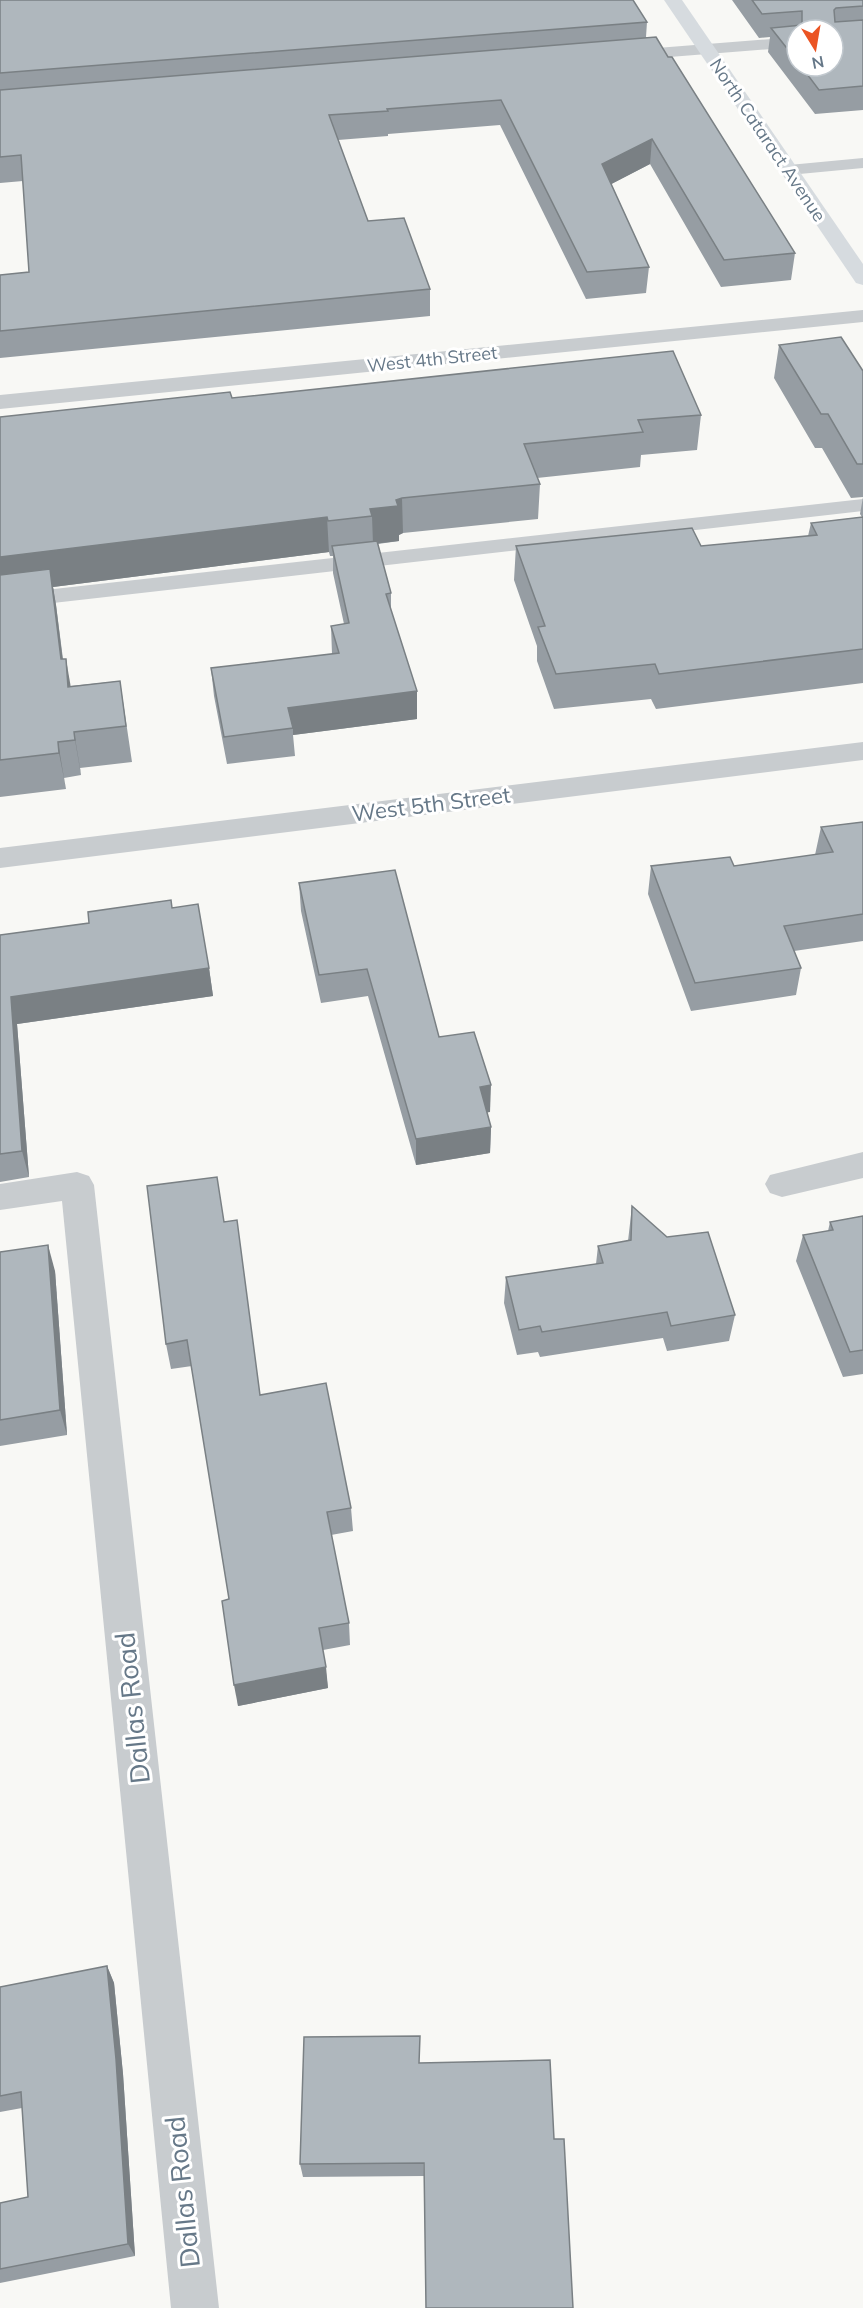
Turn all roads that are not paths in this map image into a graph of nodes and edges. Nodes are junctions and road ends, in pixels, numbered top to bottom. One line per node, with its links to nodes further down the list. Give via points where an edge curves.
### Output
1 (673, 0): 3 (street, North Cataract Avenue)
2 (785, 43): 3 (street)
3 (706, 49): 4 (street); 6 (street, North Cataract Avenue)
4 (601, 58)
5 (863, 163): 6 (lane)
6 (789, 170): 7 (street, North Cataract Avenue)
7 (863, 279)
8 (863, 315): 9 (street, West 4th Street)
9 (0, 402)
10 (863, 505): 11 (lane)
11 (0, 602)
12 (863, 751): 13 (street, West 5th Street)
13 (0, 858)
14 (863, 1165): 15 (street)
15 (782, 1184)
16 (0, 1197): 17 (street, Dallas Road, via 77,1185)
17 (195, 2308)

